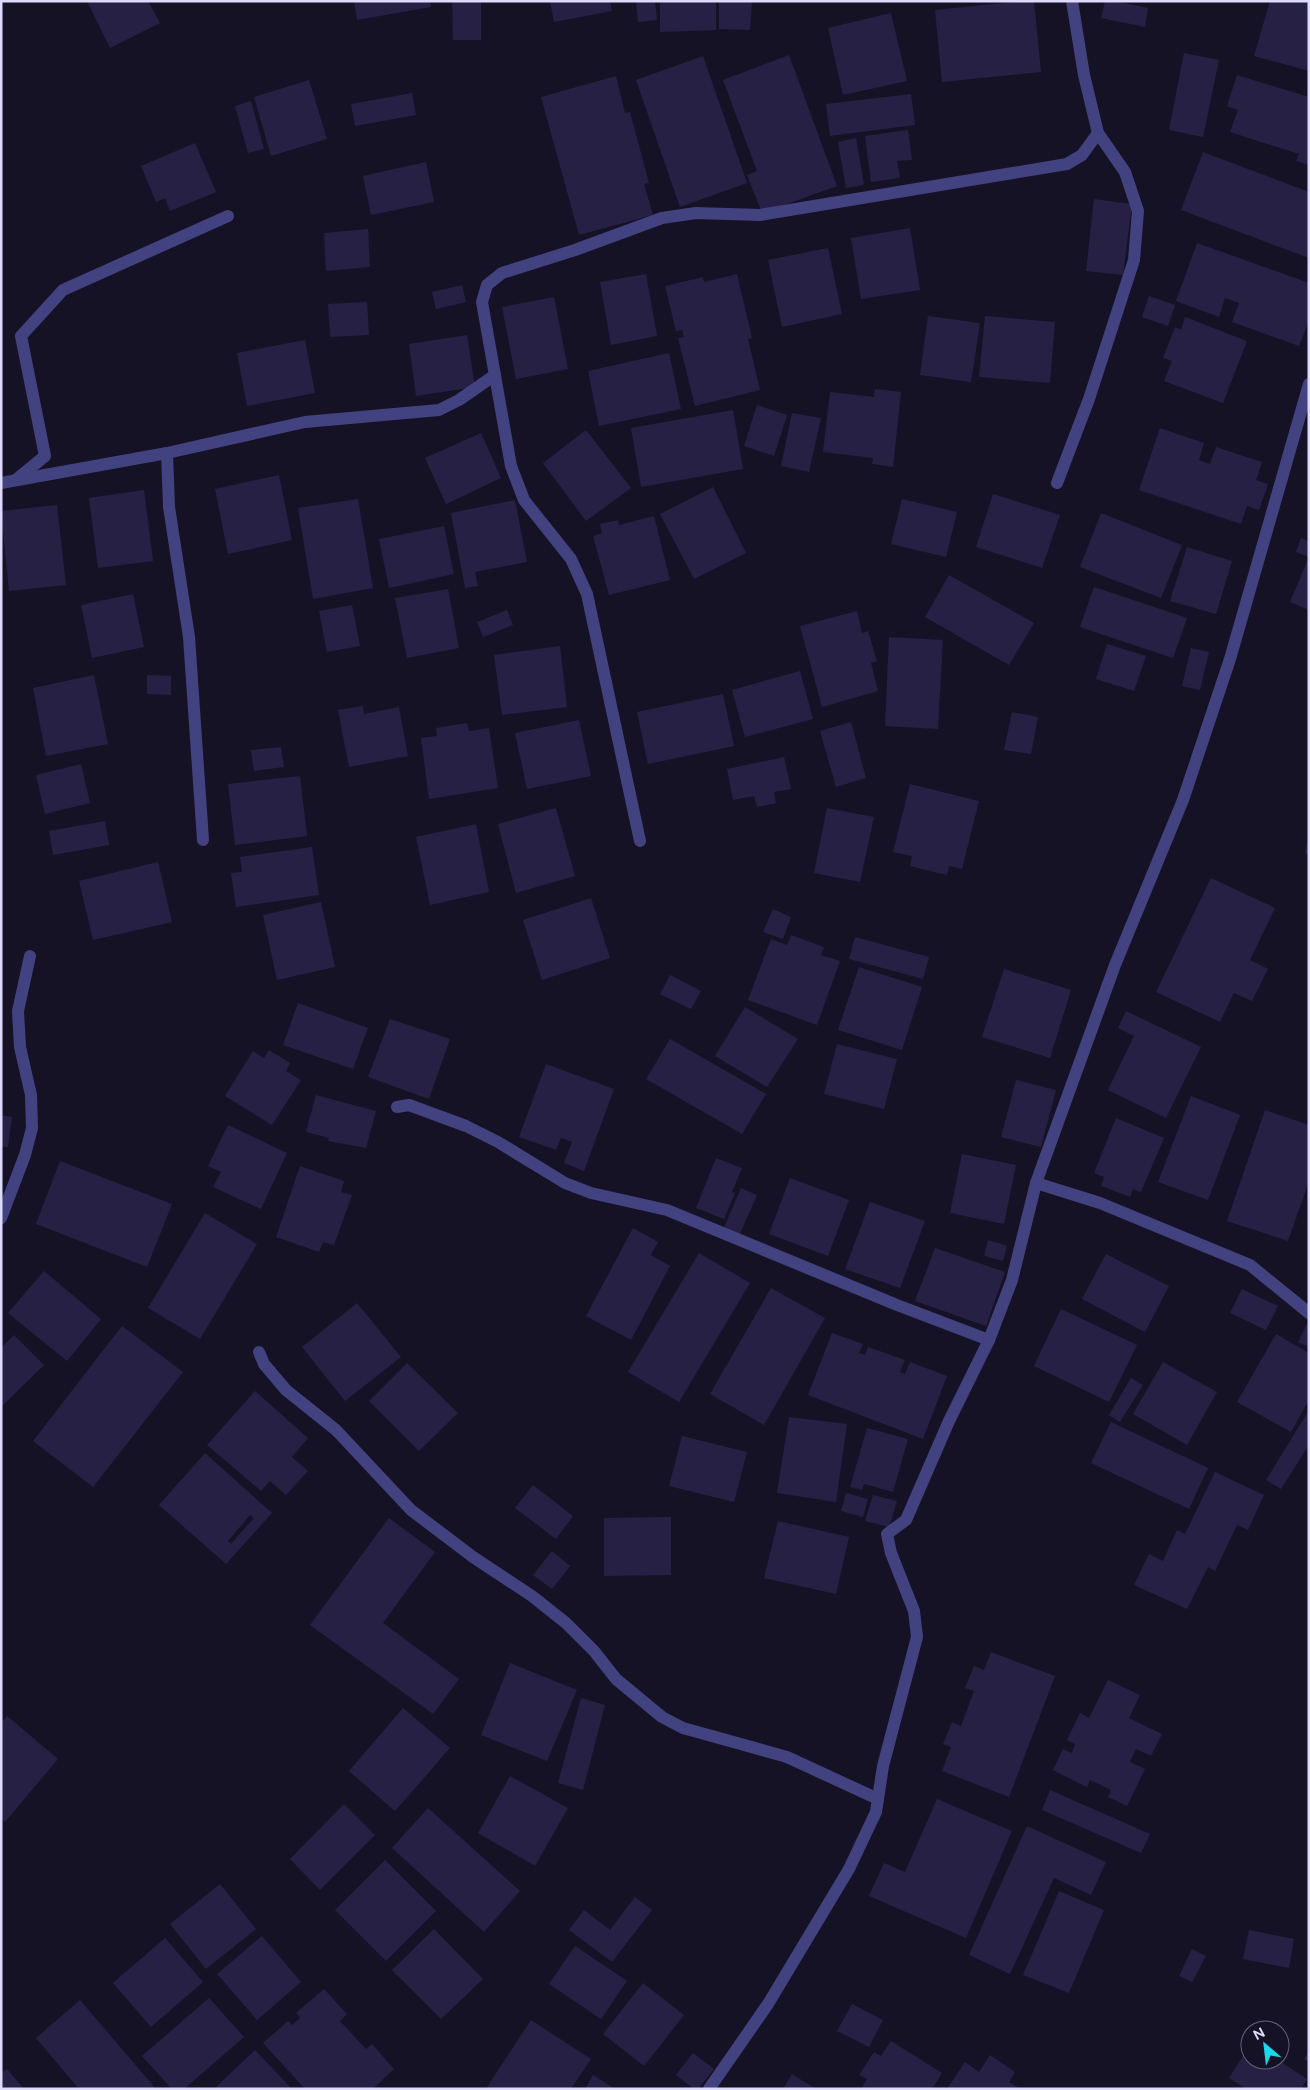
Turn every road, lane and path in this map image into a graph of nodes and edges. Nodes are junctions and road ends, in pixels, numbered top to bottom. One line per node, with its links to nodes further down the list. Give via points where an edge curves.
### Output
1 (1072, 1): 2 (street, via 1084,75)
2 (1098, 133): 4 (street, via 1082,155 1068,164 760,215 696,213 662,218 502,273 488,285 482,302); 9 (street, via 1125,172 1138,211 1134,260 1089,399)
3 (228, 216): 7 (street, via 63,290 21,336 45,456)
4 (495, 375): 6 (street, via 438,410 305,422); 11 (street, via 511,466 524,500 571,560 587,594)
5 (1309, 384): 14 (street, via 1230,659 1183,800 1115,965)
6 (167, 453): 7 (street); 10 (street, via 169,507 189,637)
7 (15, 481): 8 (street)
8 (1, 483)
9 (1057, 483)
10 (204, 840)
11 (640, 841)
12 (30, 956): 15 (street, via 18,1011 20,1047 31,1095 32,1128)
13 (397, 1107): 17 (street, via 409,1105 466,1126 565,1184 667,1210)
14 (1036, 1183): 16 (street, via 1100,1203 1250,1265); 17 (street, via 1012,1280)
15 (1, 1218)
16 (1309, 1313)
17 (989, 1340): 19 (street, via 906,1520 887,1534 891,1553 914,1611 917,1638 883,1766)
18 (259, 1352): 19 (street, via 264,1364 286,1390 336,1430 411,1510 566,1623 616,1679 662,1718 683,1728 787,1757)
19 (878, 1800): 20 (street, via 876,1812 849,1869 768,2004)
20 (708, 2089)

